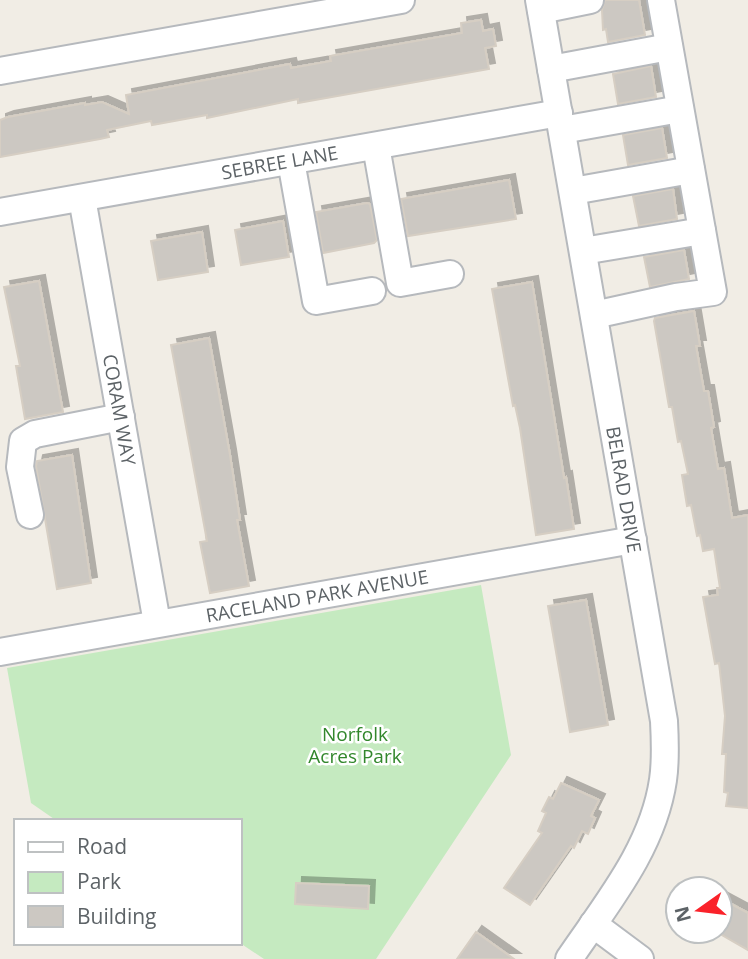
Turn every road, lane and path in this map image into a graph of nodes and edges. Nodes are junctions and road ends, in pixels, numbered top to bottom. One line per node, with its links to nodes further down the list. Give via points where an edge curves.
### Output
1 (401, 0): 7 (street)
2 (590, 0): 4 (street)
3 (661, 0): 5 (street)
4 (540, 5): 6 (street, BELRAD DRIVE)
5 (669, 47): 6 (street); 8 (street)
6 (551, 69): 9 (street, BELRAD DRIVE)
7 (0, 71)
8 (680, 109): 9 (street, SEBREE LANE); 12 (street)
9 (561, 122): 10 (street, SEBREE LANE); 13 (street, BELRAD DRIVE)
10 (376, 146): 11 (street, SEBREE LANE); 18 (street, via 400,283)
11 (291, 161): 14 (street, SEBREE LANE); 19 (street, via 316,301)
12 (691, 170): 13 (street); 16 (street)
13 (573, 191): 17 (street, BELRAD DRIVE)
14 (82, 198): 15 (street, SEBREE LANE); 21 (street, CORAM WAY)
15 (0, 212)
16 (702, 231): 17 (street); 20 (street, via 713,292)
17 (583, 251): 20 (street, BELRAD DRIVE)
18 (450, 274)
19 (372, 291)
20 (594, 315): 23 (street, BELRAD DRIVE)
21 (121, 417): 22 (street, via 35,434 23,441 20,467); 24 (street, CORAM WAY)
22 (30, 515)
23 (633, 540): 24 (street, RACELAND PARK AVENUE); 26 (street, BELRAD DRIVE, via 664,720 666,759 649,832)
24 (157, 623): 25 (street, RACELAND PARK AVENUE)
25 (0, 652)
26 (593, 925): 27 (street, BELRAD DRIVE); 28 (street)
27 (569, 959)
28 (640, 959)

